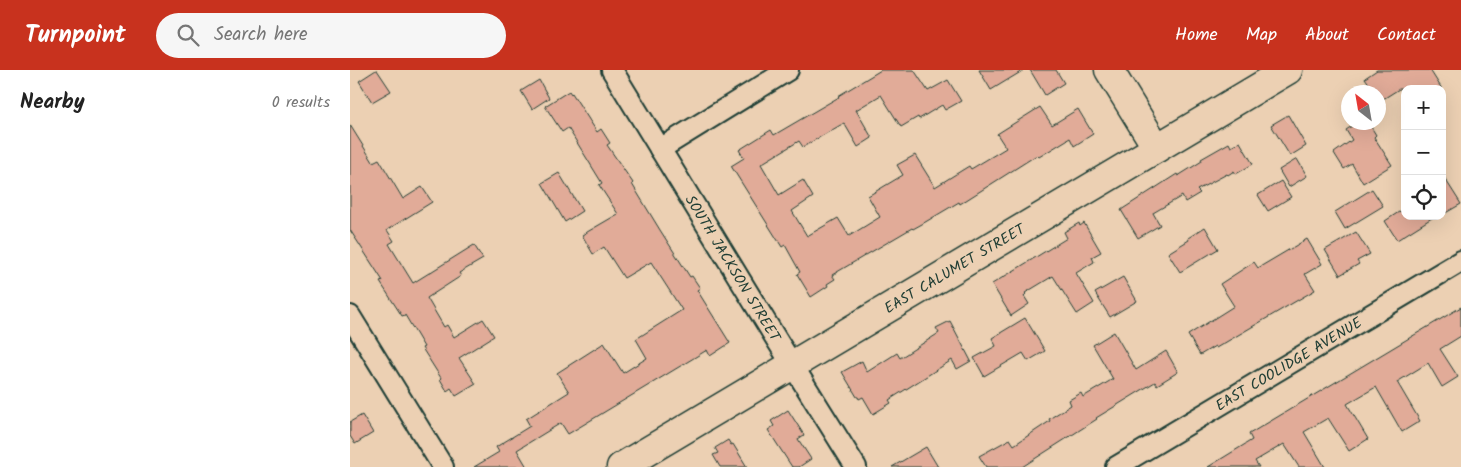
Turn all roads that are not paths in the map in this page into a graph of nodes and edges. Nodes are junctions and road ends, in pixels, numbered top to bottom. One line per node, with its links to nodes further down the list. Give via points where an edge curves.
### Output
1 (612, 70): 6 (street, SOUTH JACKSON STREET)
2 (788, 70): 6 (street)
3 (1109, 70): 5 (main road)
4 (1288, 70): 5 (main road, EAST CALUMET STREET)
5 (1157, 148): 9 (main road, EAST CALUMET STREET)
6 (660, 149): 9 (street, SOUTH JACKSON STREET)
7 (1461, 261): 13 (street, EAST COOLIDGE AVENUE)
8 (350, 316): 10 (street)
9 (792, 365): 11 (main road, EAST CALUMET STREET); 12 (street, SOUTH JACKSON STREET)
10 (443, 467)
11 (621, 467)
12 (856, 467)
13 (1116, 467)

